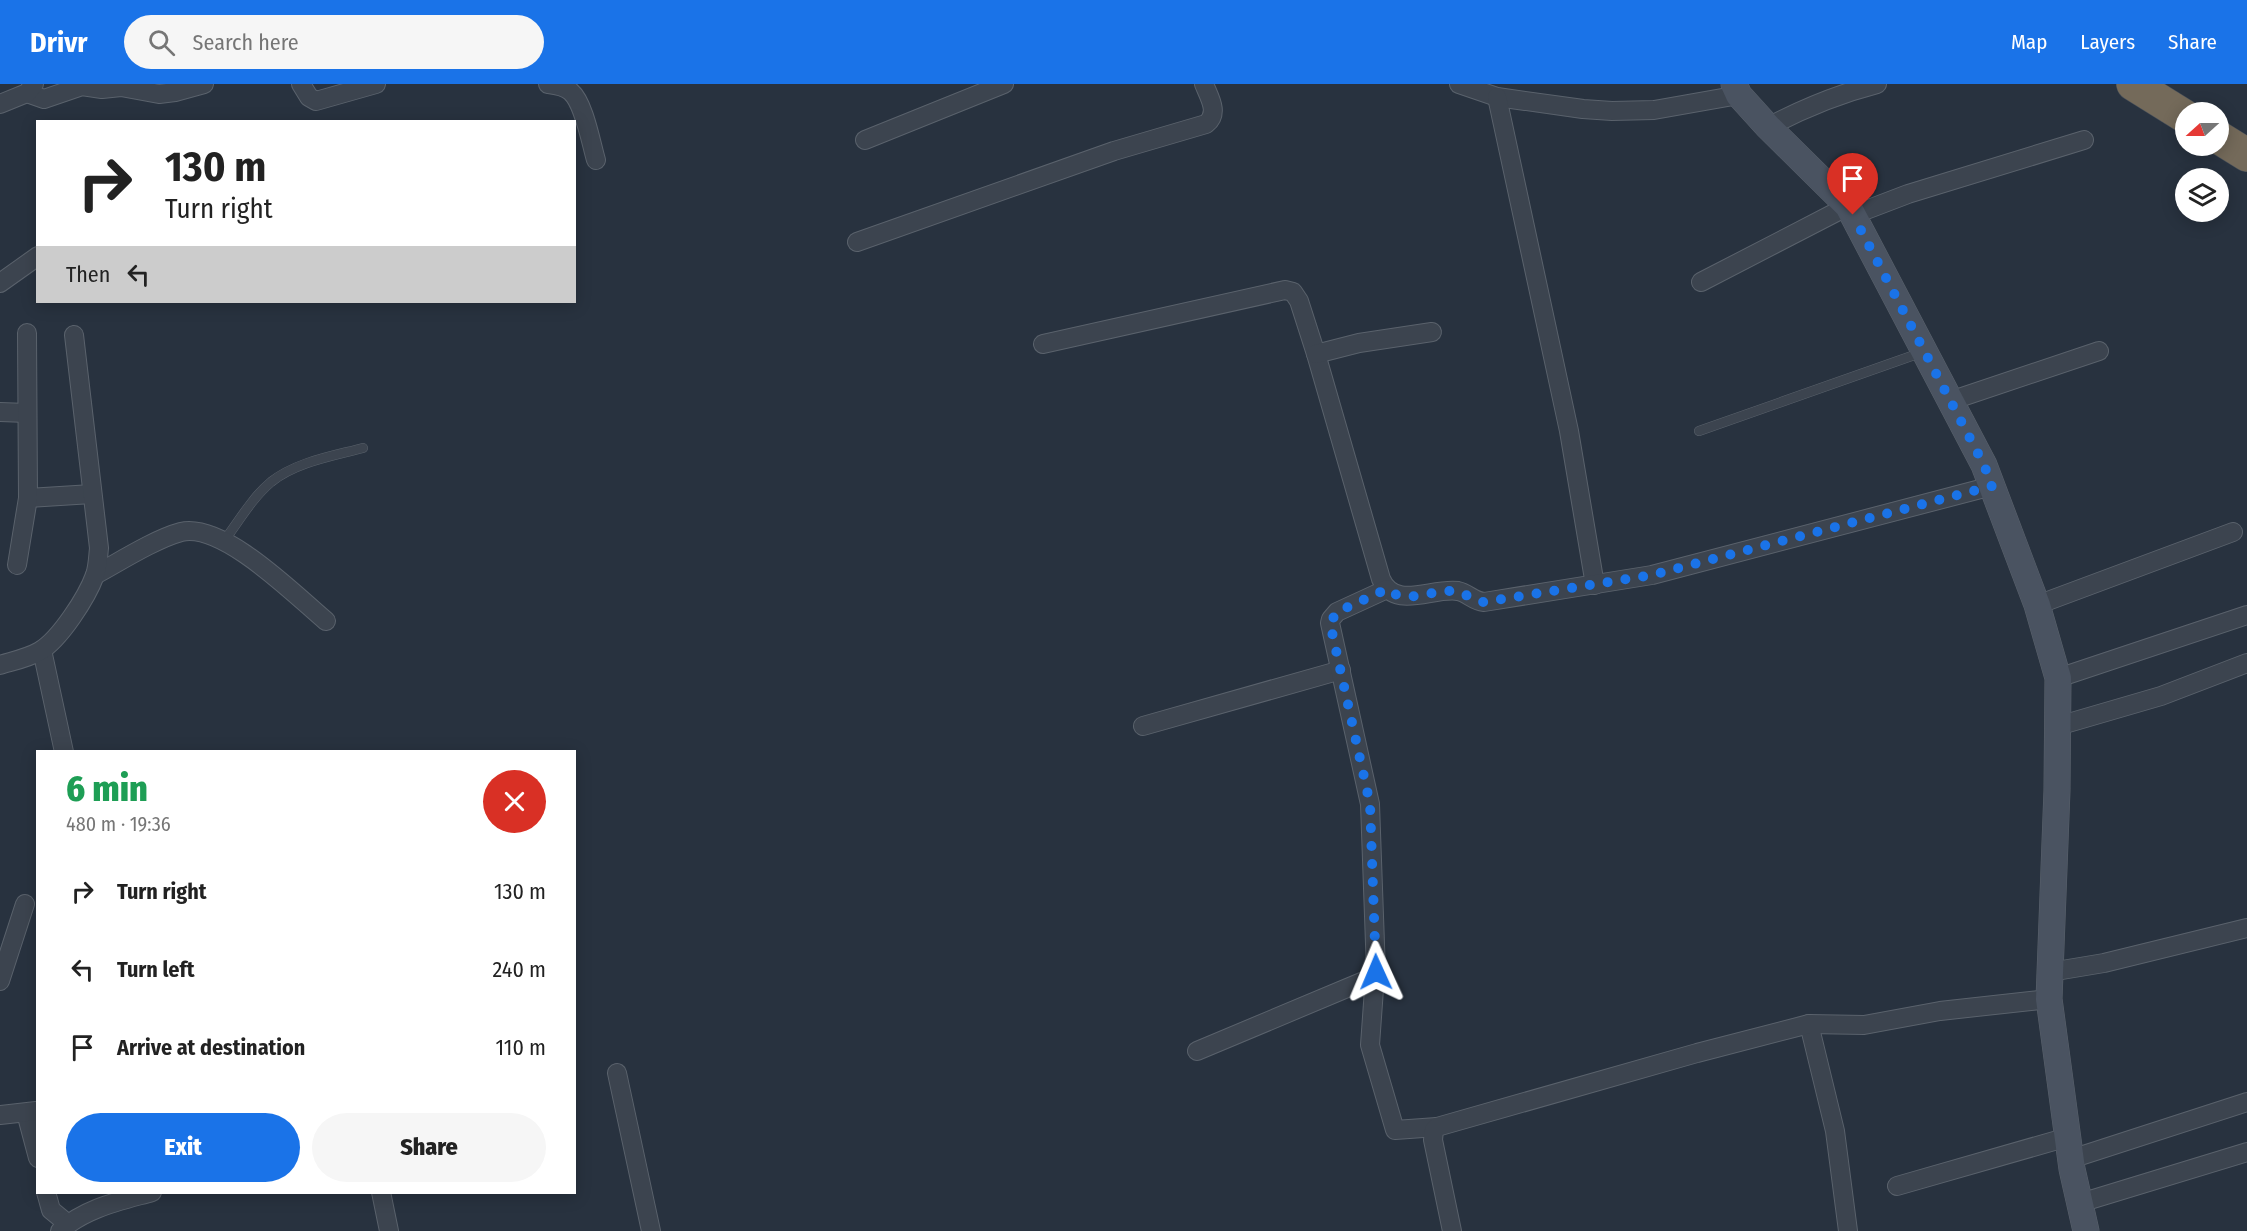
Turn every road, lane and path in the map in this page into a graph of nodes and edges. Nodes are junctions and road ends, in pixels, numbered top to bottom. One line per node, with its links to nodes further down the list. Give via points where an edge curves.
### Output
1 (204, 84): 10 (street, via 159,94 124,87 86,86 44,99)
2 (300, 84): 3 (street, via 316,100)
3 (376, 84)
4 (548, 84): 11 (street)
5 (1004, 84): 13 (street)
6 (1204, 84): 24 (street, via 1213,113 1206,124 1114,151)
7 (1459, 84): 14 (street)
8 (1877, 84): 17 (street, via 1822,100)
9 (2133, 84): 16 (highway)
10 (30, 88): 15 (street)
11 (574, 88): 22 (street)
12 (1737, 89): 14 (street, via 1654,110 1583,109); 17 (street)
13 (961, 93): 18 (street)
14 (1497, 97): 47 (street, via 1569,431)
15 (0, 104)
16 (2175, 110)
17 (1768, 127): 23 (street)
18 (865, 140)
19 (2084, 140): 23 (street)
20 (2229, 144): 21 (highway)
21 (2247, 155)
22 (596, 160)
23 (1851, 211): 26 (street); 32 (street)
24 (857, 242)
25 (36, 257): 27 (street)
26 (1701, 282)
27 (0, 283)
28 (1432, 332): 34 (street)
29 (27, 333): 37 (street)
30 (74, 335): 41 (street)
31 (1043, 344): 34 (street, via 1290,290 1299,301)
32 (1924, 351): 35 (street); 38 (lane)
33 (2099, 351): 35 (street)
34 (1316, 354): 48 (street)
35 (1950, 401): 40 (street)
36 (0, 412): 37 (street)
37 (27, 413): 42 (street)
38 (1699, 431)
39 (363, 448): 44 (lane, via 309,463 272,481)
40 (1992, 486): 47 (street, via 1652,575); 49 (street)
41 (92, 494): 42 (street); 46 (street, via 99,548)
42 (28, 498): 45 (street)
43 (2233, 532): 49 (street)
44 (224, 541): 46 (street, via 203,533 182,532); 51 (street, via 250,557)
45 (17, 565)
46 (94, 575): 52 (street, via 61,631)
47 (1595, 585): 48 (street, via 1484,602 1458,591 1404,596)
48 (1387, 589): 55 (street, via 1333,615 1330,623)
49 (2037, 605): 56 (street)
50 (2247, 615): 56 (street)
51 (326, 621)
52 (42, 650): 54 (street); 59 (street)
53 (2247, 663): 58 (street, via 2161,696)
54 (0, 664)
55 (1341, 669): 57 (street); 63 (street, via 1370,804)
56 (2058, 678): 58 (street)
57 (1143, 726)
58 (2058, 726): 62 (street)
59 (64, 750)
60 (25, 904): 64 (street)
61 (2247, 928): 62 (street)
62 (2050, 972): 65 (street)
63 (1375, 975): 67 (street); 72 (street, via 1370,1046 1395,1130)
64 (0, 981)
65 (2049, 999): 66 (street, via 1947,1010 1864,1025); 74 (street)
66 (1809, 1024): 72 (street); 85 (street, via 1835,1131)
67 (1197, 1051)
68 (616, 1073): 83 (street)
69 (2247, 1102): 74 (street)
70 (32, 1112): 71 (street); 73 (street)
71 (0, 1115)
72 (1437, 1127): 84 (street, via 1433,1140)
73 (36, 1143)
74 (2069, 1148): 76 (street); 80 (street)
75 (2247, 1152): 80 (street)
76 (1897, 1186)
77 (47, 1194): 81 (street, via 51,1210)
78 (146, 1194): 81 (street, via 95,1210)
79 (381, 1194): 82 (street)
80 (2080, 1203): 86 (street)
81 (64, 1227)
82 (389, 1231)
83 (651, 1231)
84 (1452, 1231)
85 (1848, 1231)
86 (2086, 1231)

